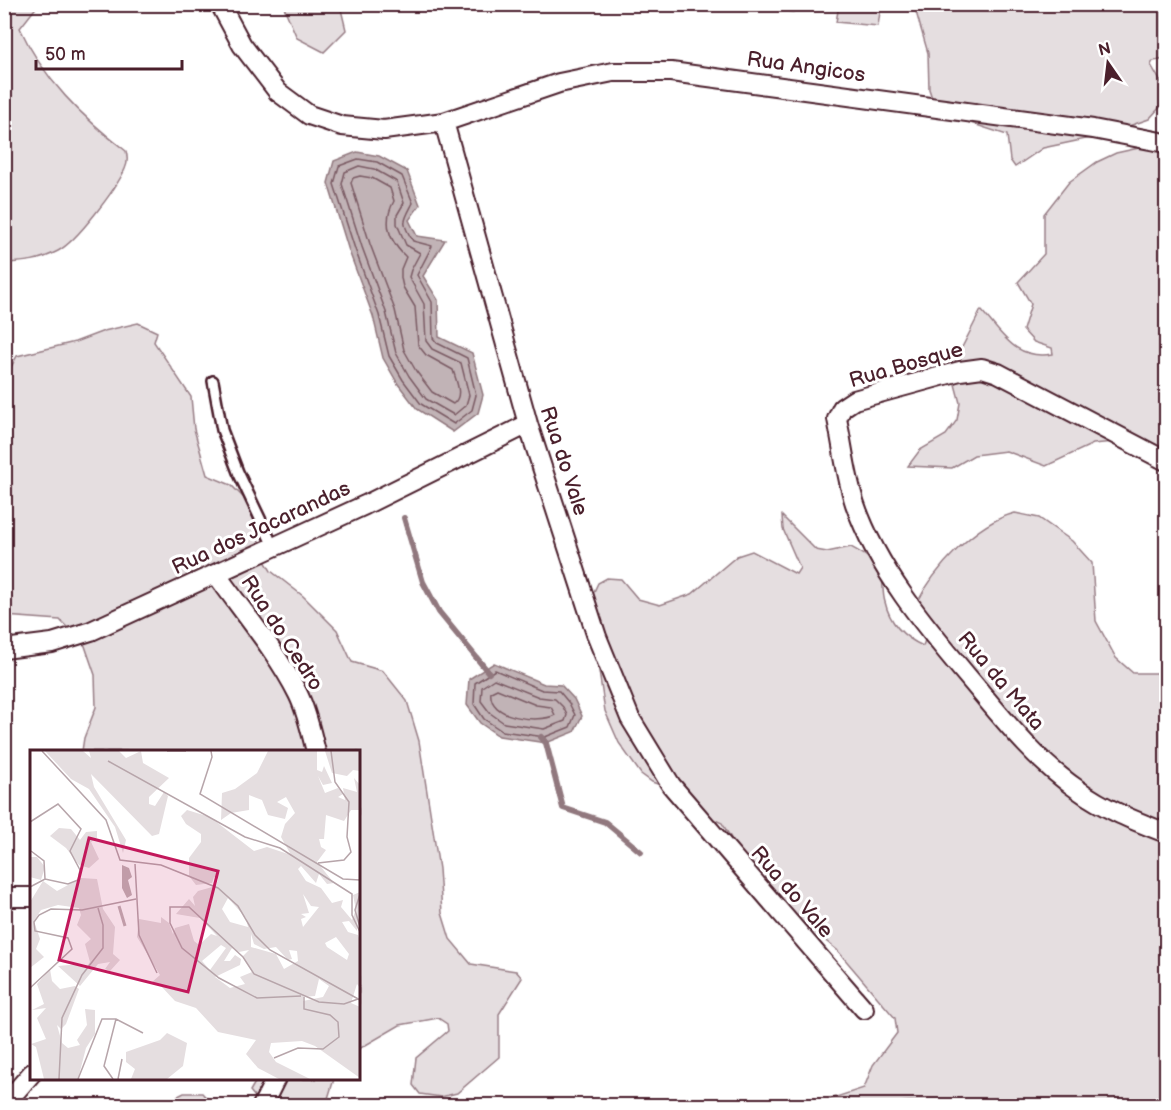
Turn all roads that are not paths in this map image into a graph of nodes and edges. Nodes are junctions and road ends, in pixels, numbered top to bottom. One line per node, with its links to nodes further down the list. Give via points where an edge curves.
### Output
1 (220, 4): 2 (street, via 242,45 278,92 309,115 342,126 384,130)
2 (444, 122): 3 (street, Rua Angicos, via 559,83 613,72 671,72 1093,129); 5 (street, Rua do Vale)
3 (1167, 143)
4 (213, 381): 8 (lane, via 222,430)
5 (528, 424): 8 (street, Rua dos Jacarandas); 15 (street, Rua do Vale, via 597,637 630,718 671,785)
6 (1167, 461): 7 (street, Rua Bosque, via 982,368 854,400 842,408 837,419)
7 (855, 503): 12 (street, Rua da Mata, via 875,549 909,603 1026,746 1076,789 1124,817)
8 (274, 548): 9 (street, Rua dos Jacarandas)
9 (216, 574): 10 (street, Rua dos Jacarandas, via 92,631 52,643); 11 (street, Rua do Cedro, via 298,693)
10 (4, 649)
11 (316, 750)
12 (1167, 833)
13 (4, 897): 14 (street)
14 (30, 897)
15 (864, 1009)
16 (30, 1075): 18 (street)
17 (275, 1080): 19 (street)
18 (4, 1106)
19 (261, 1106)

